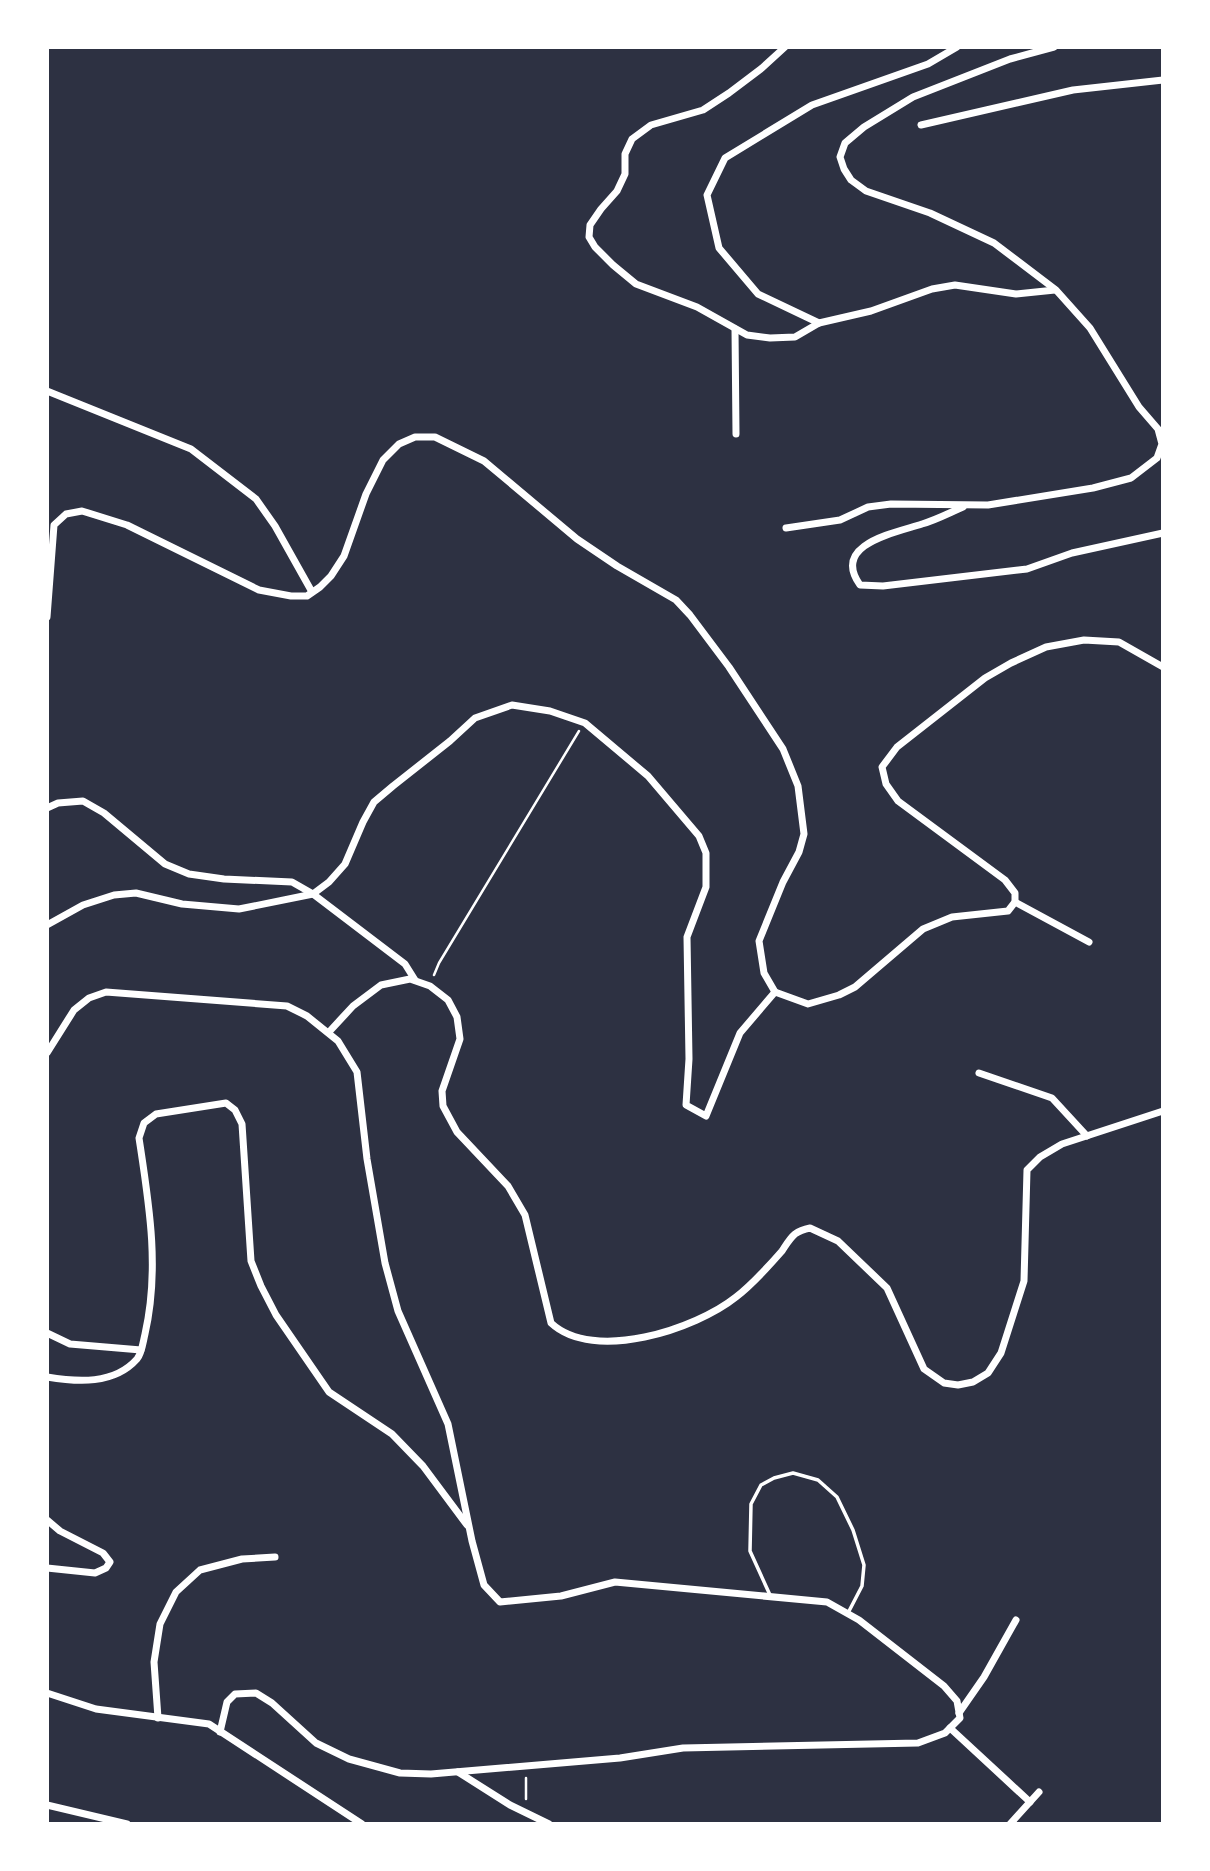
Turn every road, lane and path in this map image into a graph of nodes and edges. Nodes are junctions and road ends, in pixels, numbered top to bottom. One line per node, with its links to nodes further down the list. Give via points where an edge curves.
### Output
1 (785, 47): 8 (street, via 703,110 651,125 632,139 617,191 590,225 594,247 636,284 696,307)
2 (957, 47): 7 (street, via 929,64 812,105 725,158 707,195 719,248 758,294)
3 (1054, 47): 6 (street, via 1010,58 913,97 864,127 845,144 840,157 851,180 866,191 930,213 994,243)
4 (1163, 80): 5 (street, via 1073,90)
5 (921, 125)
6 (1056, 289): 7 (street, via 1017,294 955,285); 11 (street, via 1090,328 1158,429 1162,444 1157,458 1132,478 1093,488)
7 (819, 323): 8 (street, via 795,337 747,335)
8 (735, 329): 10 (street)
9 (47, 391): 14 (street, via 191,449 256,499)
10 (736, 434)
11 (967, 505): 12 (street, via 891,504 868,507 840,520); 13 (street, via 860,549 853,560 860,585 1027,569 1072,553)
12 (786, 528)
13 (1163, 533)
14 (312, 592): 15 (street, via 290,596 259,590 127,525 82,511 66,514 54,525); 25 (street, via 331,576 344,556 383,460 399,444 415,437 435,437 484,461 577,539 676,600 729,667 783,749 798,786 804,834 759,942 764,973)
15 (47, 617)
16 (1163, 667): 20 (street, via 1119,642 1084,640 1046,647 985,678 897,747 882,767 886,784 898,801 1005,880 1015,893)
17 (585, 723): 19 (street, via 512,705 475,718 374,802 345,864); 24 (path, via 439,963); 25 (street, via 648,776 699,836 705,853 706,887 687,936 687,1105 706,1116 740,1033)
18 (47, 808): 19 (street, via 83,801 165,864 189,874 292,883)
19 (313, 894): 21 (street, via 239,909 182,904 136,893 114,895 83,905); 23 (street, via 405,964)
20 (1015, 902): 22 (street); 25 (street, via 1008,911 952,916 923,929 855,987 839,995 808,1004)
21 (47, 925)
22 (1089, 942)
23 (415, 981): 24 (street); 26 (street, via 381,985)
24 (430, 986): 30 (street, via 449,1000 460,1039 442,1091 443,1106 457,1132 508,1186 525,1215 551,1323 561,1333 582,1339 609,1343 683,1327 735,1298 796,1233 810,1227 838,1241 887,1288 924,1369 944,1383 973,1382 988,1373 1001,1353 1024,1281 1027,1170 1062,1144)
25 (775, 992)
26 (329, 1032): 27 (street, via 287,1006 106,992 74,1010); 35 (street, via 357,1072 385,1263 398,1311 448,1424)
27 (47, 1053)
28 (979, 1073): 30 (street, via 1052,1098)
29 (1163, 1111): 30 (street)
30 (1087, 1136)
31 (47, 1333): 32 (street, via 70,1344)
32 (141, 1350): 33 (street, via 127,1368 102,1379 77,1382); 35 (street, via 151,1305 152,1240 139,1138 144,1124 156,1114 226,1103 242,1124 251,1261 276,1315 328,1392 392,1434)
33 (47, 1377)
34 (47, 1523): 37 (street, via 103,1553 110,1562 95,1573)
35 (470, 1528): 38 (street, via 484,1586 500,1602 561,1596 615,1582)
36 (275, 1558): 43 (street, via 242,1559 200,1570 176,1592 160,1624 154,1662)
37 (47, 1568)
38 (771, 1597): 39 (street, via 827,1602); 39 (lane, via 750,1551 751,1504 761,1485 793,1473 818,1480 836,1497 853,1530 864,1565 862,1586)
39 (848, 1613): 42 (street, via 944,1686 957,1701)
40 (1017, 1620): 42 (street)
41 (47, 1693): 43 (street, via 96,1709)
42 (959, 1713): 44 (street)
43 (158, 1718): 45 (street, via 209,1724)
44 (950, 1728): 46 (street, via 918,1742 683,1748); 49 (street)
45 (220, 1732): 47 (street, via 227,1702 234,1694 256,1693 316,1743 349,1759 400,1773); 53 (street)
46 (525, 1766): 47 (street); 51 (path)
47 (457, 1772): 51 (street)
48 (1039, 1792): 49 (street)
49 (1030, 1802): 55 (street)
50 (47, 1804): 52 (street)
51 (527, 1813): 54 (street)
52 (127, 1824)
53 (362, 1824)
54 (549, 1824)
55 (1010, 1824)

